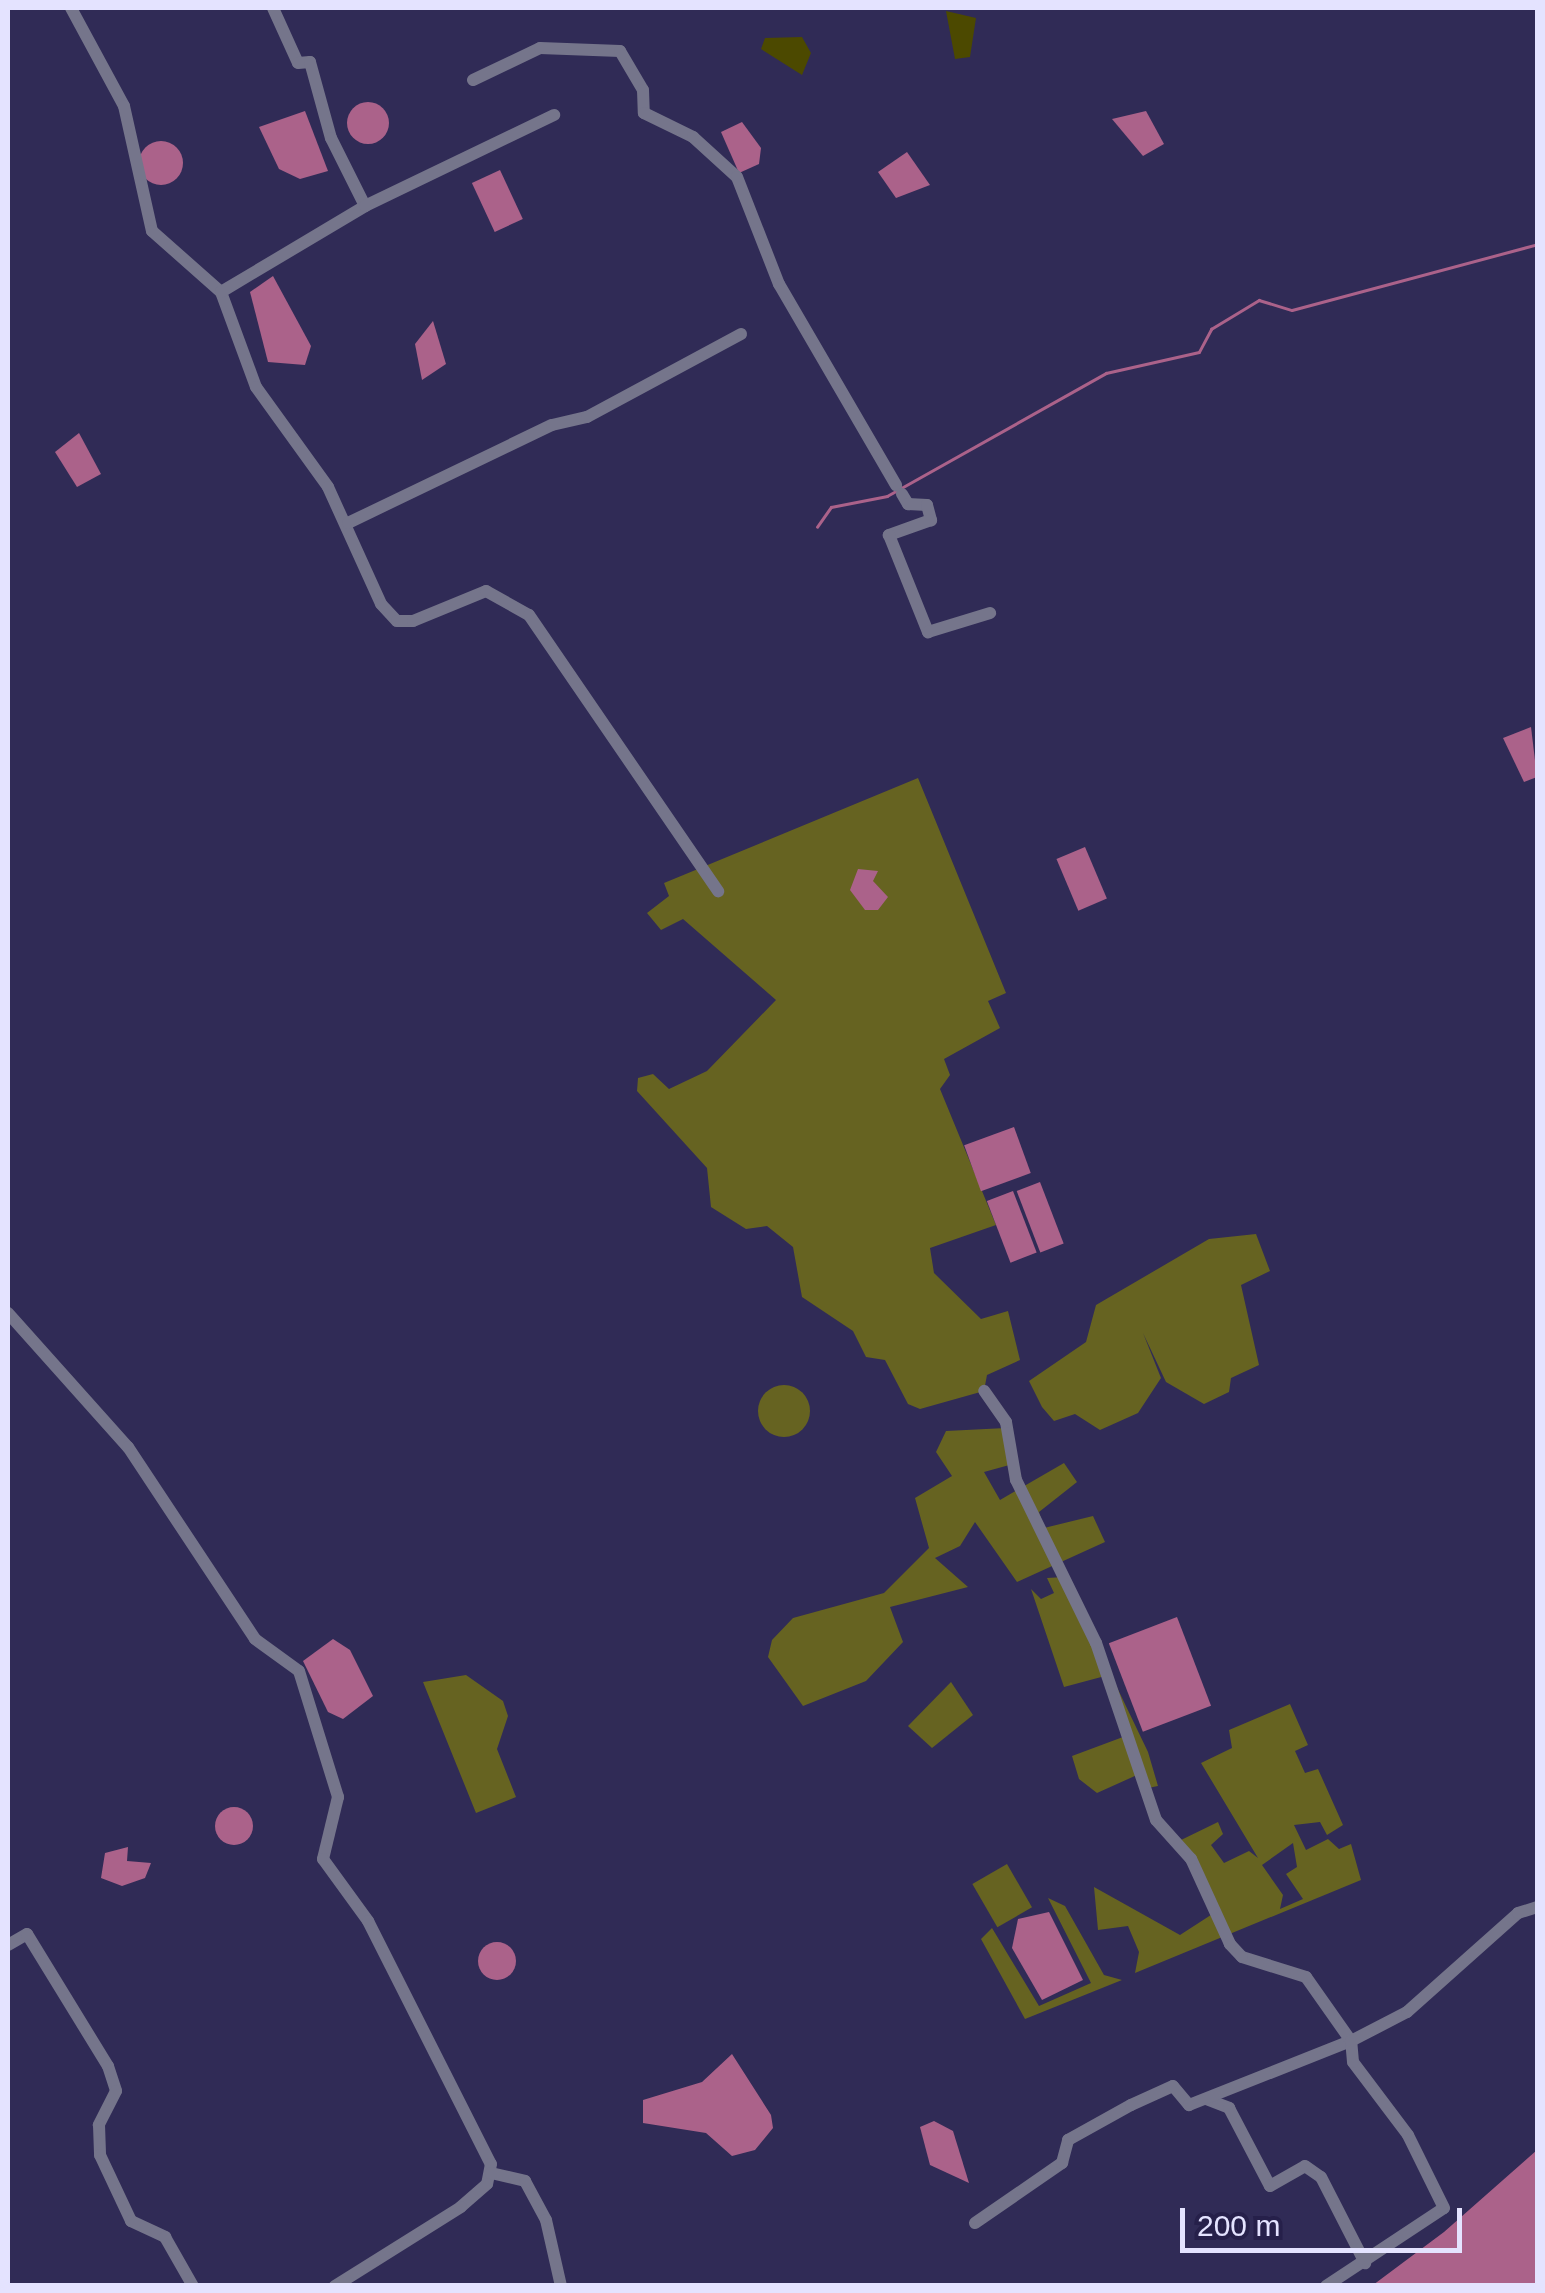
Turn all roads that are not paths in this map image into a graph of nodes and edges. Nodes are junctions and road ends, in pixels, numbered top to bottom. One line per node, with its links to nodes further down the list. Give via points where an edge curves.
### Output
1 (71, 8): 6 (street, via 124,106 152,232)
2 (273, 8): 5 (street, via 298,63 310,62 331,138)
3 (473, 80): 9 (street, via 540,48 620,51 643,90 644,113 693,137 736,177 779,284 908,504 927,505 931,520 889,534 928,632)
4 (554, 115): 5 (street)
5 (365, 206): 6 (street)
6 (221, 292): 8 (street, via 256,386 281,411)
7 (740, 334): 8 (street, via 587,417 552,425)
8 (348, 523): 10 (street, via 397,622 486,591 529,615)
9 (990, 614)
10 (718, 891)
11 (8, 1313): 17 (street, via 128,1448 244,1625 298,1671 338,1797 324,1859 466,2102)
12 (984, 1391): 15 (street, via 1006,1422 1016,1480 1096,1644 1127,1751 1168,1836 1190,1859 1242,1958 1306,1977)
13 (1538, 1907): 15 (street, via 1518,1913 1407,2012)
14 (8, 1945): 20 (street, via 27,1934 108,2066 116,2091 99,2125 100,2154 130,2221 165,2236)
15 (1350, 2041): 16 (street); 19 (street, via 1353,2062 1408,2134 1444,2208)
16 (1206, 2099): 18 (street, via 1188,2105 1173,2086 1131,2105 1068,2140 1062,2164); 19 (street, via 1229,2108 1270,2186 1305,2166 1321,2178)
17 (492, 2173): 21 (street, via 461,2207); 22 (street, via 525,2180)
18 (975, 2223)
19 (1365, 2263): 23 (street)
20 (194, 2286)
21 (335, 2286)
22 (561, 2286)
23 (1326, 2286)

